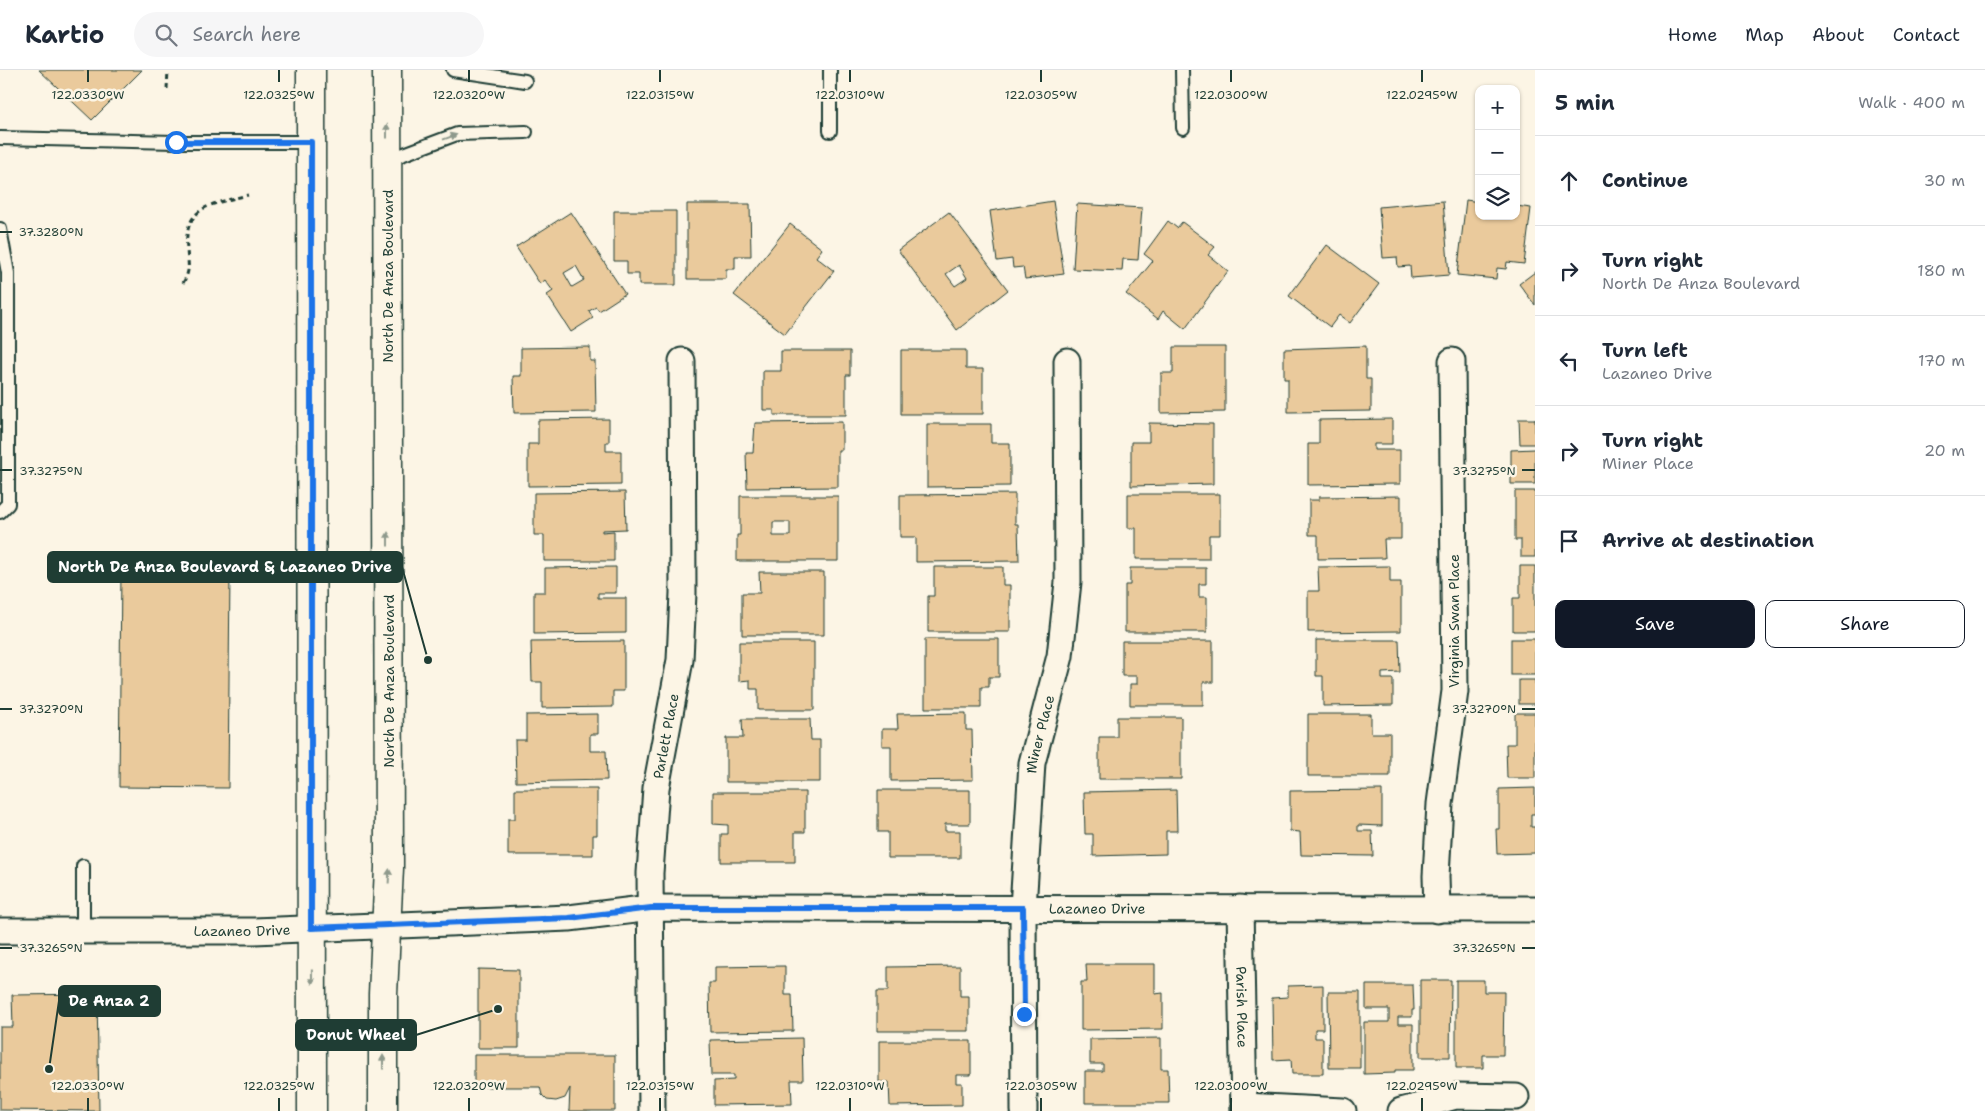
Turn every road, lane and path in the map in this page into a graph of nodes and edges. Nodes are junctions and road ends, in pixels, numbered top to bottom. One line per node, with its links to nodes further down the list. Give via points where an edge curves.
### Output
1 (168, 70): 8 (path)
2 (310, 70): 13 (main road)
3 (387, 70): 14 (main road, North De Anza Boulevard, one-way to 3)
4 (453, 70): 7 (lane)
5 (830, 70): 10 (lane)
6 (1182, 70): 9 (lane)
7 (525, 81)
8 (167, 88)
9 (1183, 128)
10 (830, 131)
11 (526, 132): 14 (lane, one-way to 11, via 457,134)
12 (0, 138): 13 (lane)
13 (311, 142): 29 (main road)
14 (388, 160): 28 (main road, North De Anza Boulevard, one-way to 14, via 390,868)
15 (248, 195): 17 (path, via 213,204 194,214 187,231 189,273)
16 (0, 229): 21 (lane, via 8,273 8,504)
17 (183, 283)
18 (1452, 360): 27 (street, Virginia Swan Place, via 1455,691 1440,804)
19 (682, 361): 23 (street, Parlett Place, via 683,593 680,660 656,788)
20 (1067, 361): 24 (street, Miner Place, via 1068,582 1060,656 1032,763)
21 (0, 512)
22 (83, 866): 31 (lane)
23 (651, 908): 24 (street, Lazaneo Drive); 28 (street, Lazaneo Drive, via 569,918); 36 (street, Parlett Place)
24 (1023, 908): 25 (street, Lazaneo Drive); 37 (street, Miner Place)
25 (1240, 908): 27 (street, Lazaneo Drive); 33 (street, Parish Place)
26 (1535, 908): 27 (street, Lazaneo Drive)
27 (1436, 910)
28 (386, 925): 29 (street, Lazaneo Drive); 35 (main road, North De Anza Boulevard, one-way to 28)
29 (311, 928): 31 (street, Lazaneo Drive); 34 (main road, one-way to 34)
30 (0, 931): 31 (street, Lazaneo Drive)
31 (83, 931)
32 (1516, 1098): 39 (street, via 1456,1096)
33 (1244, 1109): 38 (street, Parish Place)
34 (312, 1111)
35 (383, 1111)
36 (652, 1111)
37 (1024, 1111)
38 (1343, 1111)
39 (1401, 1111)

